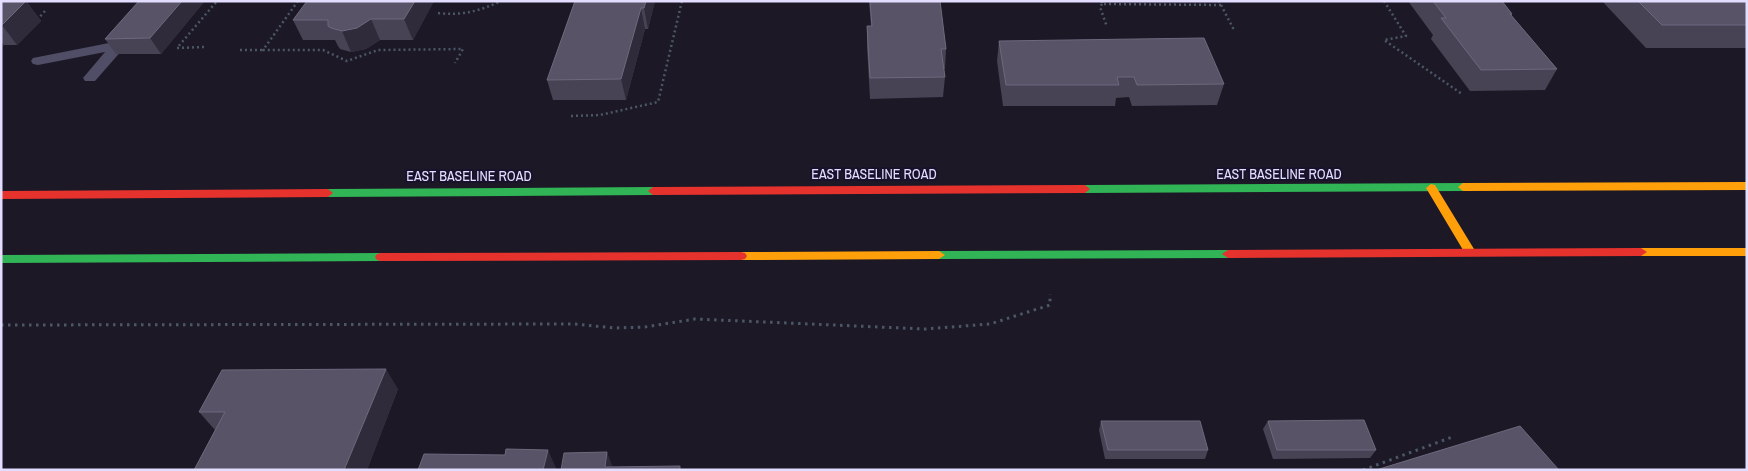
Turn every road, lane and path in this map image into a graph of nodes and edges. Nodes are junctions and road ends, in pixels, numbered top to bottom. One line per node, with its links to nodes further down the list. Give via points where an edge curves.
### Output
1 (158, 1): 15 (lane)
2 (217, 1): 16 (path, via 176,48)
3 (298, 1): 18 (path)
4 (501, 1): 11 (path, via 476,12)
5 (682, 1): 23 (path, via 658,102 600,115)
6 (1220, 1): 9 (path)
7 (1384, 1): 22 (path, via 1406,36 1384,40)
8 (1102, 3): 9 (path); 13 (path, via 1100,7)
9 (1221, 5): 14 (path)
10 (45, 11): 12 (path)
11 (438, 13)
12 (36, 20)
13 (1107, 27)
14 (1234, 30)
15 (120, 45): 19 (lane); 21 (lane)
16 (204, 47)
17 (240, 50): 18 (path)
18 (263, 50): 20 (path, via 323,50 347,61 378,50 463,49)
19 (38, 61)
20 (455, 62)
21 (90, 78)
22 (1462, 94)
23 (571, 116)
24 (1747, 186): 25 (main road, EAST BASELINE ROAD)
25 (1431, 188): 26 (main road, EAST BASELINE ROAD); 27 (main road)
26 (1, 195)
27 (1470, 252): 28 (main road); 29 (main road)
28 (1747, 252)
29 (1, 259)
30 (1050, 294): 31 (path, via 1050,306 1026,314 990,324 925,329 694,319 616,328 574,324)
31 (1, 325)
32 (1455, 436): 33 (path)
33 (1363, 470)

